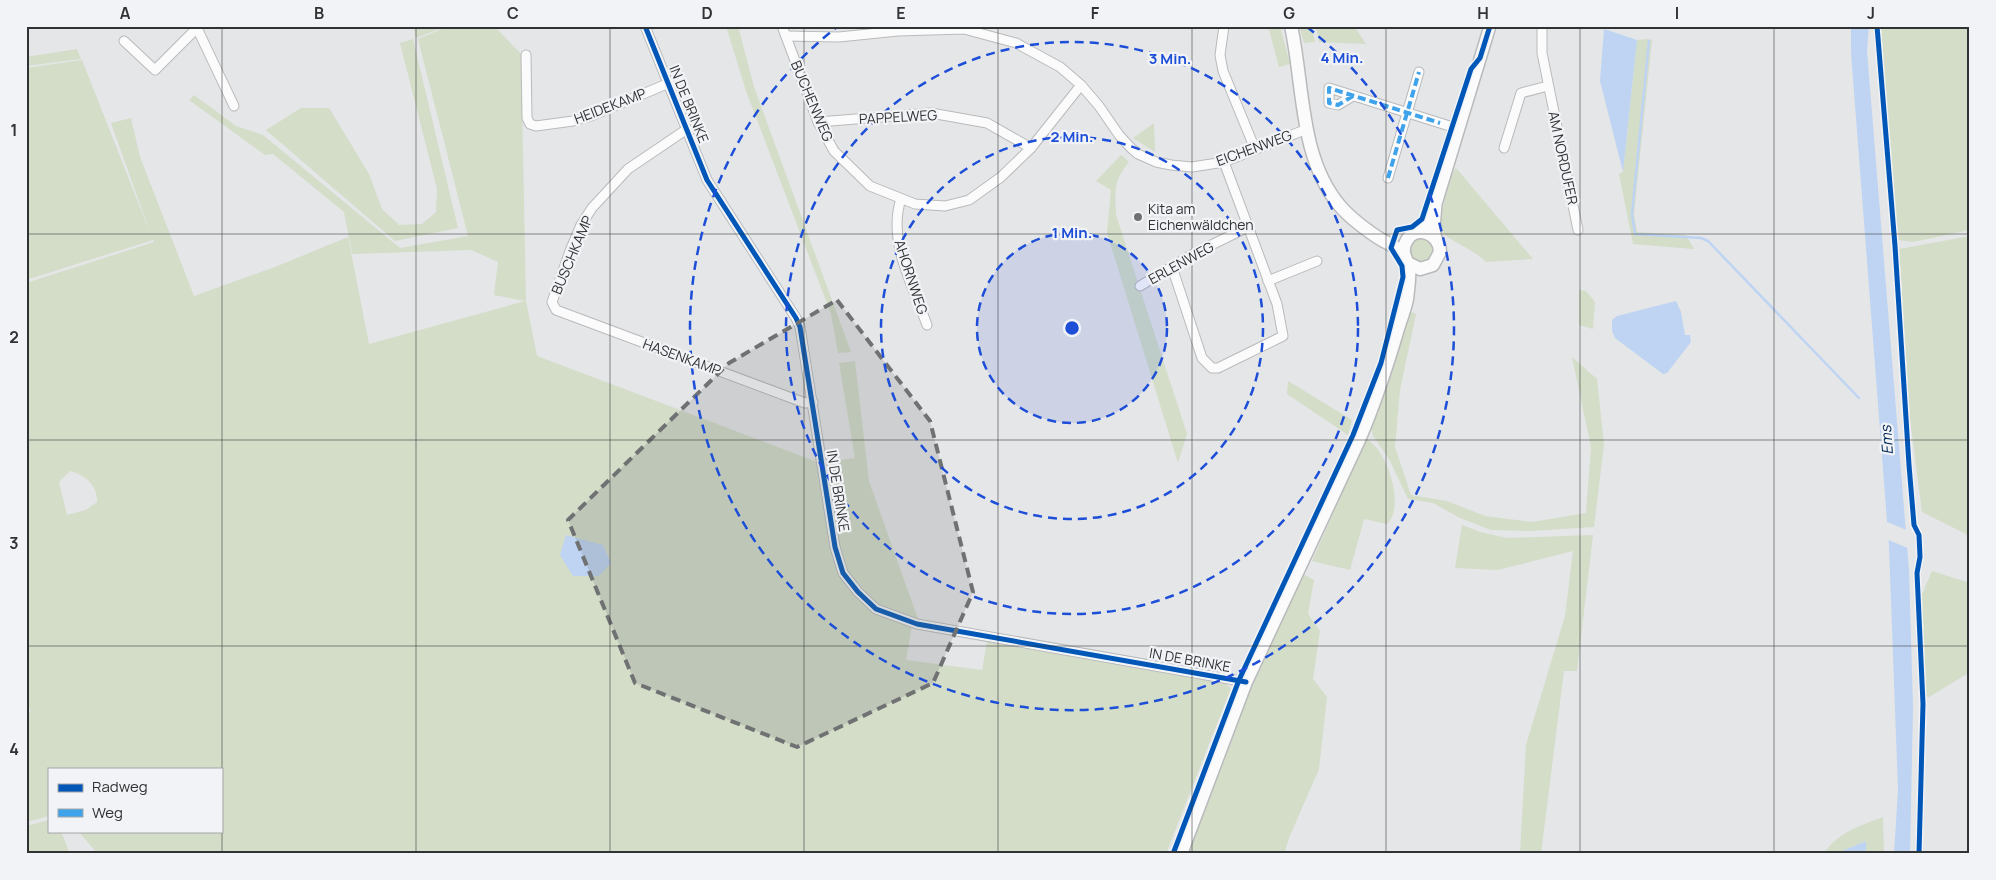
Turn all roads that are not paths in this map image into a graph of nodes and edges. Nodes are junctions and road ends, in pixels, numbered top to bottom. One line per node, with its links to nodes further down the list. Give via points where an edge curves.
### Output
1 (645, 26): 13 (street, IN DE BRINKE)
2 (782, 26): 9 (street)
3 (1224, 26): 25 (street, via 1220,55 1223,71)
4 (1292, 26): 20 (main road)
5 (1490, 26): 22 (street)
6 (1542, 26): 15 (street, AM NORDUFER, via 1542,53)
7 (196, 27): 10 (street, via 154,70); 17 (street)
8 (950, 27): 9 (street, EICHENWEG, via 839,37); 14 (street, EICHENWEG, via 1016,43 1060,67)
9 (786, 36): 19 (street, BUCHENWEG)
10 (124, 41)
11 (526, 54): 13 (street, HEIDEKAMP, via 527,118 536,126 591,116)
12 (1420, 72): 18 (street)
13 (669, 83): 21 (street, IN DE BRINKE)
14 (1081, 85): 23 (street, BUCHENWEG); 26 (street, EICHENWEG, via 1119,135 1138,154 1156,162 1192,167)
15 (1548, 86): 24 (street, via 1521,93); 31 (street, AM NORDUFER)
16 (1352, 96): 18 (street)
17 (234, 106)
18 (1408, 112): 22 (street); 27 (street)
19 (818, 122): 23 (street, PAPPELWEG, via 931,113 987,123); 28 (street, BUCHENWEG, via 834,151 870,186)
20 (1308, 128): 25 (street, EICHENWEG); 32 (main road, via 1319,171 1332,194 1347,214)
21 (687, 129): 42 (street, BUSCHKAMP, via 628,169 592,208 570,251 552,302); 44 (street, IN DE BRINKE, via 707,180 800,326)
22 (1459, 129): 29 (street)
23 (1031, 148): 28 (street, BUCHENWEG, via 1002,178 969,200 945,206 915,204)
24 (1504, 148)
25 (1255, 149): 26 (street, EICHENWEG)
26 (1224, 162): 30 (street)
27 (1388, 178)
28 (901, 199): 43 (street, AHORNWEG, via 897,236)
29 (1436, 204): 33 (street); 34 (street)
30 (1248, 228): 37 (street, ERLENWEG); 39 (street)
31 (1578, 230)
32 (1372, 232): 33 (main road, via 1395,237); 35 (main road, via 1396,247)
33 (1415, 234): 34 (main road, via 1429,234); 35 (main road, via 1405,243)
34 (1436, 239): 38 (main road, via 1439,257)
35 (1406, 259): 38 (main road, via 1416,268); 41 (main road, via 1409,274)
36 (1317, 261): 39 (street)
37 (1172, 267): 39 (street, via 1202,358 1212,368 1283,336 1277,304); 40 (street, ERLENWEG)
38 (1424, 269): 41 (main road)
39 (1268, 281)
40 (1140, 286)
41 (1407, 299): 45 (main road, via 1367,419)
42 (554, 306): 44 (street, HASENKAMP, via 556,310 786,396)
43 (928, 325)
44 (813, 402): 45 (street, IN DE BRINKE, via 835,547 843,573 876,609 917,624)
45 (1246, 682): 46 (main road)
46 (1181, 854)

